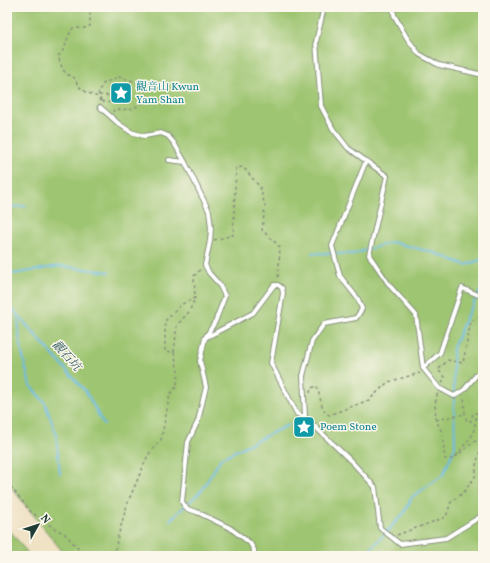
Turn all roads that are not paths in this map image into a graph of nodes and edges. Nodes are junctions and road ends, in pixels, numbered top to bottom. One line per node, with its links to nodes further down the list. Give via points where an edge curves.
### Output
1 (324, 7): 6 (lane, via 316,42 321,106 333,129 348,148)
2 (393, 7): 3 (lane, via 394,15 420,54 439,65)
3 (483, 76)
4 (100, 107): 7 (lane, via 131,132 144,136 161,133 168,136)
5 (169, 160): 7 (lane)
6 (366, 161): 11 (lane, via 386,176 369,255 390,286 416,315); 12 (lane, via 332,246 340,276 358,299 362,309 356,318 324,324 312,341 303,376)
7 (185, 162): 9 (lane, via 209,211 211,228 205,265 225,296 215,322)
8 (483, 297): 11 (lane, via 462,288 440,353)
9 (205, 338): 12 (lane, via 253,313 274,285 282,288 271,363 297,414); 14 (lane, via 200,361 206,387 198,420 188,442 182,502 187,509 230,528 250,542)
10 (483, 369): 11 (lane, via 464,390 454,396 439,388)
11 (424, 370)
12 (305, 417): 13 (lane, via 354,463 375,487 380,528 400,544 446,538)
13 (483, 516)
14 (254, 556)

